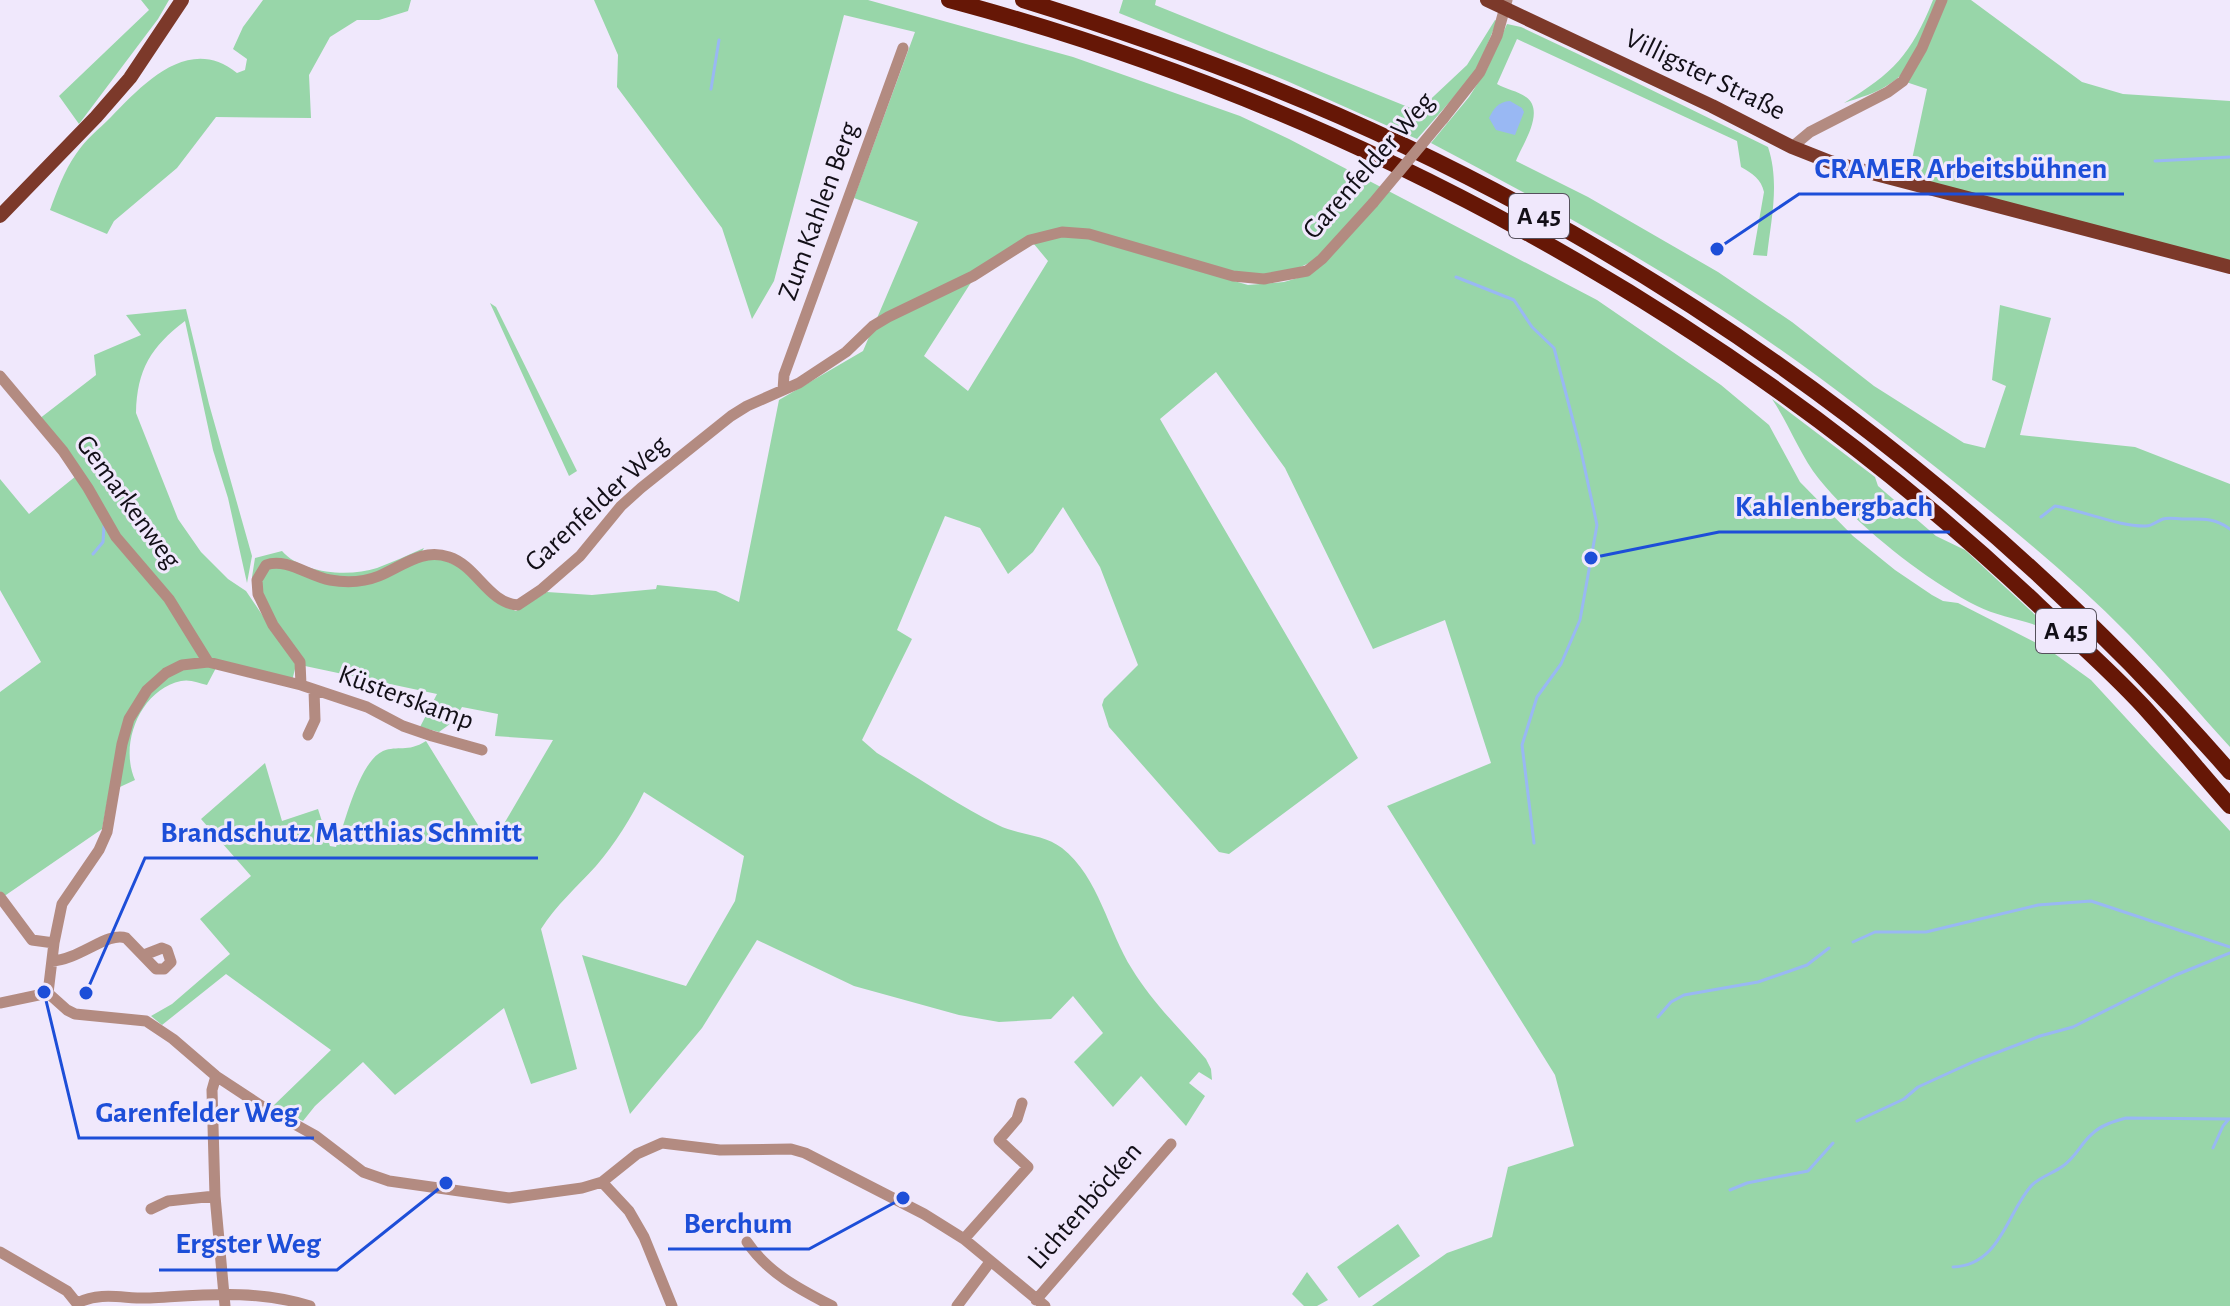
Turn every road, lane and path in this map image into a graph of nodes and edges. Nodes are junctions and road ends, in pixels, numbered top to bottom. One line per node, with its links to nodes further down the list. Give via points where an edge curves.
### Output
1 (182, 0): 9 (main road, via 130,78)
2 (949, 0): 19 (highway, A 45, via 1103,46 1254,101 1420,178 1623,288 1768,384 1933,510 2135,698)
3 (1023, 0): 18 (highway, A 45, via 1150,41 1405,146 1586,242 1672,295 1786,371 1998,539 2118,652)
4 (1487, 0): 6 (main road, Villigster Straße)
5 (1942, 0): 8 (street, via 1903,81)
6 (1506, 3): 8 (main road, Villigster Straße); 12 (street, Garenfelder Weg, bridge, via 1480,72 1373,203 1307,271 1275,278 1233,276 1089,234 1062,232 1030,240 973,276 888,317 846,352)
7 (903, 48): 12 (street, Zum Kahlen Berg, via 784,375)
8 (1792, 147): 10 (main road, Villigster Straße, via 1830,162)
9 (0, 216)
10 (2230, 267)
11 (0, 376): 13 (street, Gemarkenweg, via 63,451 116,537 169,599)
12 (783, 390): 14 (street, Garenfelder Weg, via 731,416 641,488 580,556 518,605 501,600 459,561 437,554 357,581 318,578 281,563 266,565 257,580 258,594 278,634 300,662)
13 (208, 662): 14 (street); 21 (street, via 166,673 139,699 122,744 107,832 62,904)
14 (301, 685): 15 (street, Küsterskamp)
15 (314, 690): 16 (street, Küsterskamp, via 315,720); 17 (street, Küsterskamp)
16 (308, 735)
17 (482, 750)
18 (2230, 772)
19 (2230, 806)
20 (0, 897): 21 (street, via 32,940)
21 (54, 943): 23 (street)
22 (144, 955): 23 (street, via 126,938 115,936 75,957)
23 (52, 961): 24 (street)
24 (48, 993): 25 (street); 26 (street, via 75,1014 146,1021)
25 (0, 1003)
26 (216, 1076): 29 (street, via 375,1177 509,1198); 30 (street)
27 (1022, 1103): 32 (street, via 1017,1119 999,1140 1028,1167)
28 (1171, 1144): 37 (street, Lichtenböcken)
29 (602, 1182): 32 (street, via 637,1154 662,1143 720,1150 791,1149 902,1202); 40 (street, via 644,1237)
30 (215, 1196): 31 (street, via 168,1201); 36 (street)
31 (151, 1209)
32 (964, 1239): 35 (street)
33 (747, 1242): 41 (street, via 760,1262)
34 (0, 1252): 38 (street, via 62,1288)
35 (990, 1262): 37 (street); 42 (street)
36 (225, 1300): 38 (street, via 92,1295); 39 (street, via 262,1294)
37 (1041, 1303)
38 (78, 1304)
39 (310, 1306)
40 (672, 1306)
41 (832, 1306)
42 (957, 1306)

